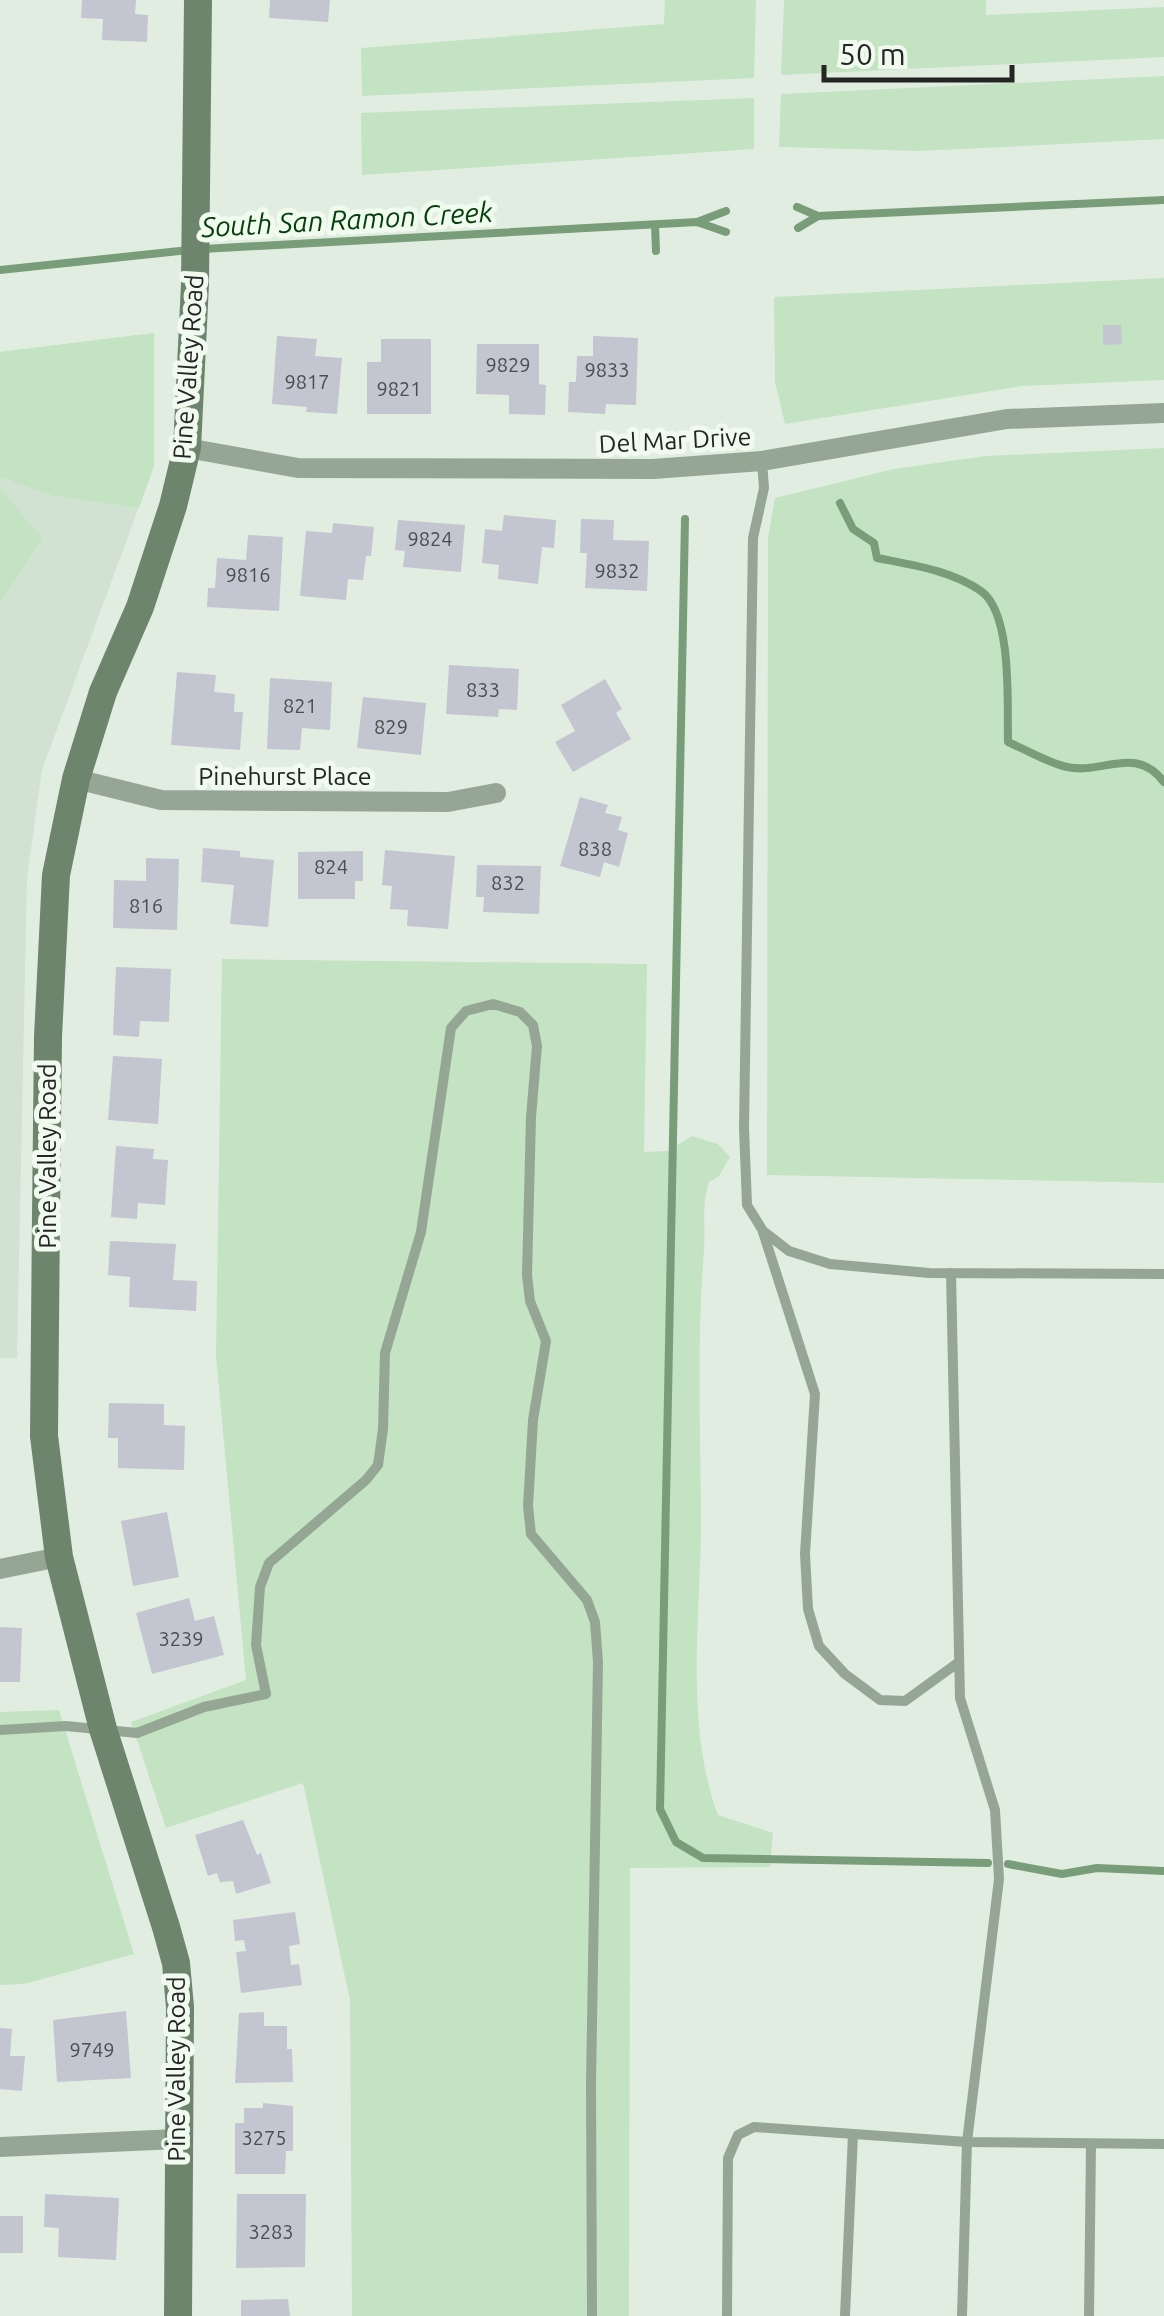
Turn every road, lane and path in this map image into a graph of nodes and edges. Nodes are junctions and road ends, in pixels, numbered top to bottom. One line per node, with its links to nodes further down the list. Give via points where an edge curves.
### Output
1 (198, 0): 3 (street, Pine Valley Road)
2 (1164, 413): 4 (street, Del Mar Drive, via 1007,419)
3 (187, 448): 4 (street, Del Mar Drive, via 298,468 653,468); 5 (street, Pine Valley Road, via 145,590)
4 (762, 461): 7 (lane, via 764,488 753,538 744,1128 747,1205)
5 (76, 779): 6 (street, Pinehurst Place, via 161,800 448,802); 10 (street, Pine Valley Road, via 56,875 48,1037 44,1436)
6 (496, 794)
7 (763, 1232): 8 (lane, via 789,1252 830,1264); 12 (lane, via 815,1394 805,1554 808,1608 819,1646 880,1700 905,1701)
8 (951, 1273): 9 (lane); 12 (lane)
9 (1164, 1274)
10 (59, 1557): 11 (street); 13 (street, Pine Valley Road)
11 (0, 1569)
12 (959, 1662): 17 (lane, via 960,1698 995,1810 999,1879)
13 (103, 1729): 14 (lane); 16 (street, Pine Valley Road, via 176,1963); 22 (lane, via 137,1733 266,1694 256,1645 260,1587 269,1563 378,1464 386,1353 421,1232 451,1028 466,1011 493,1004 520,1012 537,1046 527,1275 546,1340 533,1420 531,1534 587,1600 595,1622)
14 (0, 1730)
15 (853, 2134): 17 (lane); 23 (lane, via 754,2127 738,2134 728,2158); 24 (lane)
16 (177, 2139): 20 (street); 21 (street, Pine Valley Road)
17 (967, 2142): 18 (lane); 25 (lane)
18 (1091, 2144): 19 (lane); 26 (lane)
19 (1164, 2144)
20 (0, 2147)
21 (178, 2316)
22 (592, 2316)
23 (727, 2316)
24 (844, 2316)
25 (962, 2316)
26 (1089, 2316)

